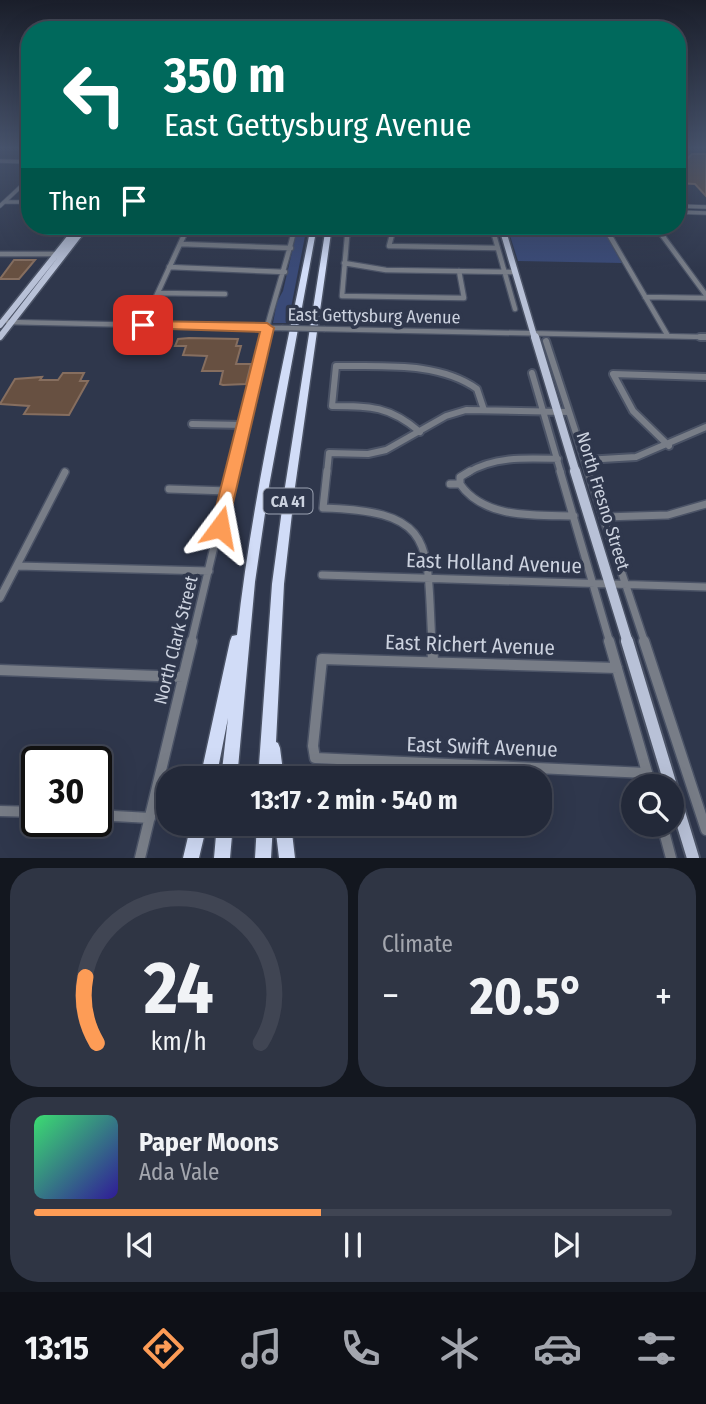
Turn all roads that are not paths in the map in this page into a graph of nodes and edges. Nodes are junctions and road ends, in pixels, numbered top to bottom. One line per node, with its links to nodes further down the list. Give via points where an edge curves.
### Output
1 (18, 189): 3 (street)
2 (21, 202): 3 (street)
3 (2, 203)
4 (686, 206): 5 (street)
5 (706, 207)
6 (686, 212): 7 (street)
7 (706, 213)
8 (72, 235): 25 (main road)
9 (79, 235): 23 (main road)
10 (184, 235): 20 (street)
11 (293, 235): 21 (street, North Clark Street)
12 (312, 235): 71 (highway, CA 41)
13 (328, 235): 81 (highway, CA 41, via 278,584)
14 (348, 235): 26 (street)
15 (392, 235): 22 (street, via 388,246)
16 (493, 235): 22 (street)
17 (504, 235): 31 (main road, North Fresno Street)
18 (609, 235): 34 (street)
19 (662, 235): 35 (street)
20 (180, 244): 21 (street); 27 (street)
21 (291, 248): 29 (street, North Clark Street)
22 (497, 248): 30 (street)
23 (65, 253): 25 (street); 37 (main road)
24 (0, 254): 25 (street)
25 (56, 254): 38 (main road)
26 (344, 263): 28 (street, via 386,270); 28 (street, via 342,296 464,298)
27 (169, 267): 29 (street); 32 (street)
28 (459, 271): 30 (street)
29 (285, 272): 40 (street, North Clark Street)
30 (504, 272): 31 (street); 36 (street)
31 (515, 272): 41 (main road, North Fresno Street)
32 (159, 293): 33 (street); 39 (street)
33 (225, 294)
34 (645, 297): 35 (street); 42 (street)
35 (706, 297)
36 (515, 309)
37 (12, 322): 38 (street, East Gettysburg Avenue); 39 (street, East Gettysburg Avenue); 43 (main road)
38 (1, 323)
39 (143, 325): 40 (street, East Gettysburg Avenue)
40 (267, 328): 41 (street, East Gettysburg Avenue, bridge); 53 (street, North Clark Street)
41 (532, 333): 42 (street, East Gettysburg Avenue); 50 (main road, North Fresno Street)
42 (668, 336): 44 (street, East Gettysburg Avenue)
43 (0, 337)
44 (706, 337)
45 (546, 341): 51 (street, North Fresno Street)
46 (533, 373): 49 (street, North Fresno Street)
47 (706, 377): 56 (street, via 613,374 633,411)
48 (484, 410): 49 (street); 55 (street, via 455,412); 55 (street, via 475,387 446,375 414,368 336,366 332,406 385,408)
49 (544, 411): 50 (street); 57 (street, North Fresno Street)
50 (558, 412): 51 (street); 73 (main road, North Fresno Street)
51 (569, 412): 58 (street, North Fresno Street)
52 (192, 424): 53 (street)
53 (244, 425): 63 (street, North Clark Street)
54 (706, 427): 56 (street)
55 (419, 432): 70 (street, via 377,453 328,453 323,508 383,513 415,533 426,552)
56 (669, 446): 58 (street, via 632,459)
57 (558, 459): 61 (street, via 499,459 470,470 460,477); 65 (street, North Fresno Street)
58 (585, 460): 66 (street, North Fresno Street)
59 (65, 472): 67 (street)
60 (450, 484): 61 (street)
61 (460, 484): 65 (street, via 463,491 492,508)
62 (169, 489): 63 (street)
63 (228, 491): 68 (street, North Clark Street)
64 (706, 504): 66 (street, via 654,517)
65 (574, 516): 72 (street, North Fresno Street)
66 (604, 517): 74 (street, North Fresno Street)
67 (17, 566): 68 (street); 76 (street)
68 (209, 571): 80 (street, North Clark Street)
69 (322, 575): 70 (street, East Holland Avenue)
70 (428, 579): 72 (street, East Holland Avenue); 77 (street)
71 (249, 582): 83 (highway); 84 (highway, CA 41)
72 (593, 584): 73 (street, East Holland Avenue); 78 (street, North Fresno Street)
73 (610, 585): 74 (street, East Holland Avenue); 88 (main road, North Fresno Street)
74 (626, 585): 75 (street, East Holland Avenue); 94 (street, North Fresno Street)
75 (706, 587)
76 (0, 598)
77 (433, 661): 78 (street, East Richert Avenue); 82 (street, East Richert Avenue, via 322,659)
78 (617, 668): 87 (street, North Fresno Street)
79 (0, 670): 80 (street)
80 (183, 677): 92 (street, North Clark Street)
81 (269, 713): 85 (highway, CA 41); 86 (highway)
82 (315, 758): 87 (street, East Swift Avenue)
83 (211, 766)
84 (230, 766)
85 (267, 766)
86 (275, 766)
87 (647, 773)
88 (668, 774)
89 (0, 811): 90 (street)
90 (21, 812)
91 (112, 816): 92 (street)
92 (150, 818): 100 (street, North Clark Street)
93 (684, 828): 106 (main road, North Fresno Street)
94 (706, 830)
95 (196, 836): 101 (highway)
96 (224, 836): 102 (highway)
97 (264, 836): 103 (highway)
98 (284, 836): 104 (highway)
99 (665, 837): 105 (street)
100 (140, 858)
101 (191, 858)
102 (222, 858)
103 (263, 858)
104 (287, 858)
105 (671, 858)
106 (693, 858)

